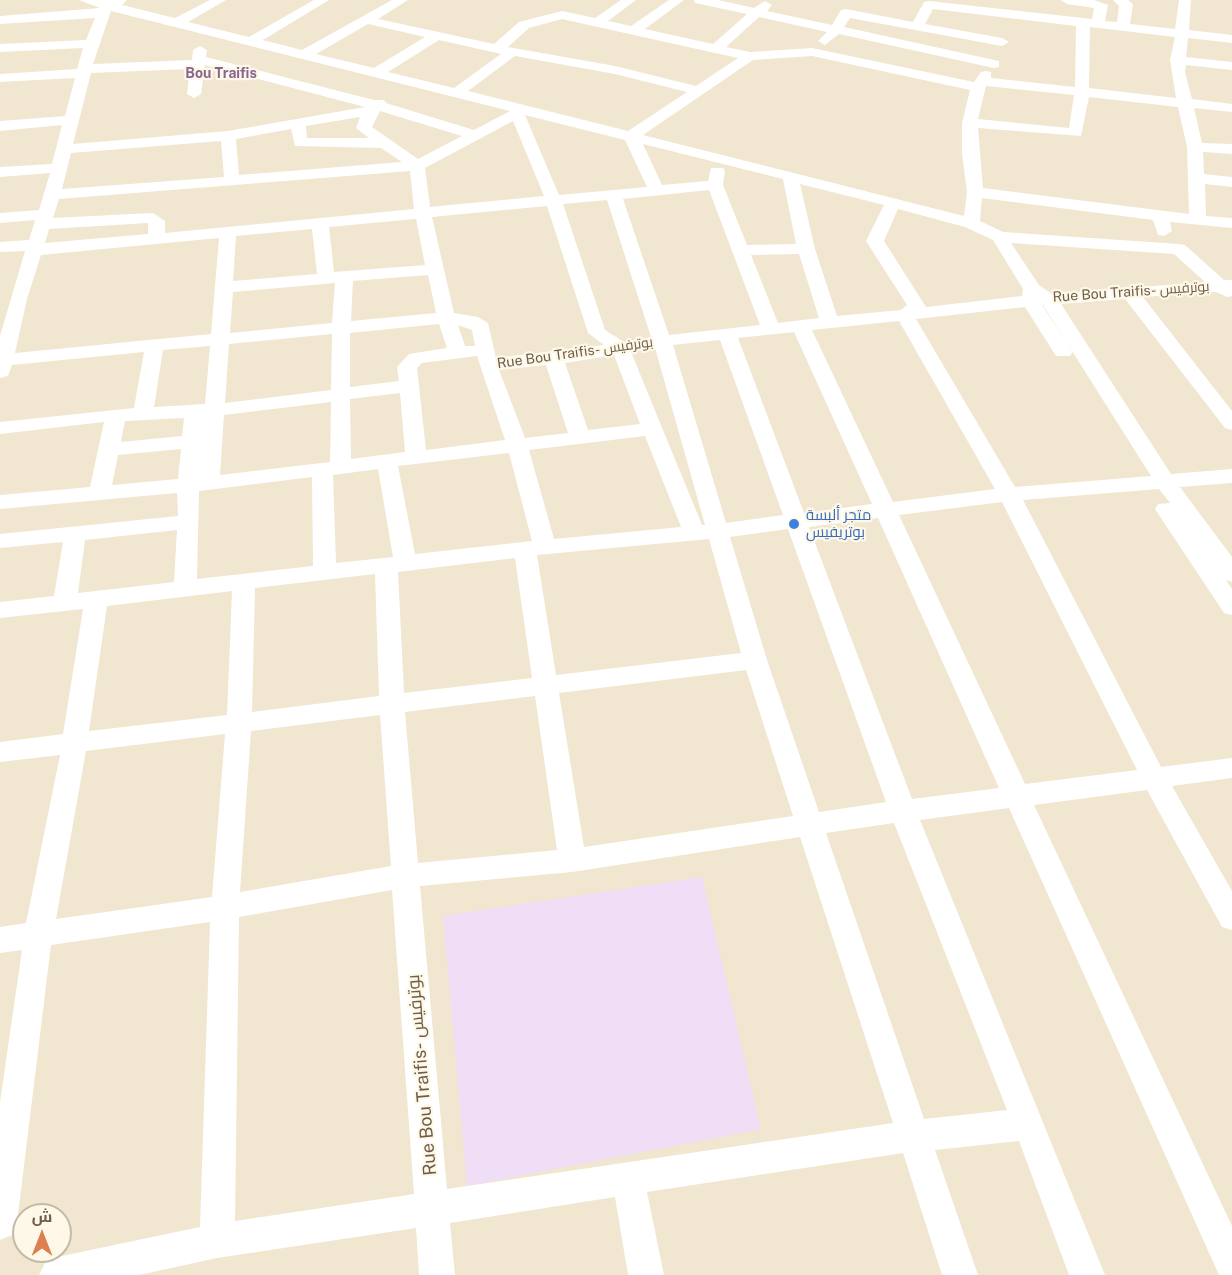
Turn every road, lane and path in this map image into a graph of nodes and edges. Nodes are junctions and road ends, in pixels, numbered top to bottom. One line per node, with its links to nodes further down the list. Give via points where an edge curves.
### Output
1 (85, 0): 18 (street)
2 (220, 0): 26 (street)
3 (324, 0): 37 (street)
4 (630, 0): 25 (street)
5 (678, 0): 31 (street)
6 (700, 0): 20 (street)
7 (771, 0): 20 (street)
8 (1016, 0): 22 (street)
9 (1067, 0): 14 (street)
10 (1119, 0): 28 (street, via 1126,4)
11 (1185, 0): 34 (street)
12 (374, 2): 16 (street)
13 (930, 2): 22 (street); 29 (street)
14 (1102, 2): 27 (street)
15 (13, 3): 23 (street)
16 (396, 3): 24 (street)
17 (578, 5): 21 (street)
18 (111, 6): 23 (street); 26 (street); 39 (street)
19 (848, 6): 29 (street); 32 (street)
20 (756, 13): 32 (street); 43 (street)
21 (562, 15): 25 (street); 42 (street, via 524,26)
22 (1011, 15): 27 (street); 38 (street)
23 (3, 20): 33 (street)
24 (366, 20): 35 (street); 46 (street)
25 (598, 22): 31 (street)
26 (176, 23): 30 (street)
27 (1090, 23): 28 (street); 56 (street)
28 (1123, 26): 34 (street)
29 (917, 27): 38 (street)
30 (201, 29): 37 (street); 49 (street)
31 (634, 30): 43 (street)
32 (836, 30): 40 (street); 45 (street)
33 (0, 34)
34 (1181, 34): 36 (street); 48 (street)
35 (435, 37): 42 (street); 54 (street)
36 (1232, 39)
37 (252, 40): 46 (street)
38 (1002, 42): 50 (street)
39 (91, 44): 41 (street); 53 (street)
40 (912, 46): 50 (street); 52 (street)
41 (0, 48)
42 (497, 49): 44 (street)
43 (715, 49): 47 (street)
44 (512, 52): 59 (street, via 615,69); 60 (street)
45 (812, 52): 47 (street); 52 (street)
46 (304, 55): 54 (street)
47 (750, 56): 59 (street)
48 (1177, 60): 51 (street); 62 (street)
49 (199, 62): 53 (street); 61 (street); 63 (street)
50 (997, 66): 58 (street)
51 (1232, 66)
52 (888, 68): 58 (street)
53 (84, 71): 55 (street); 66 (street)
54 (376, 73): 57 (street)
55 (0, 78)
56 (1078, 81): 58 (street); 62 (street); 68 (street, via 1076,133)
57 (407, 82): 60 (street); 63 (street)
58 (980, 84): 68 (street)
59 (696, 90): 72 (street)
60 (457, 93): 65 (street)
61 (194, 94)
62 (1187, 104): 64 (street); 74 (street)
63 (374, 108): 67 (street); 70 (street); 73 (street, via 364,128)
64 (1232, 108)
65 (520, 112): 70 (street); 72 (street); 90 (street)
66 (70, 120): 69 (street); 75 (street)
67 (298, 123): 71 (street); 73 (street, via 300,143)
68 (970, 123): 87 (street)
69 (0, 126)
70 (476, 135): 78 (street)
71 (228, 136): 75 (street); 83 (street)
72 (631, 136): 77 (street); 86 (street)
73 (382, 143): 78 (street)
74 (1195, 147): 76 (street); 82 (street)
75 (64, 149): 79 (street)
76 (1232, 149)
77 (718, 159): 81 (street); 85 (street)
78 (417, 166): 83 (street); 92 (street)
79 (60, 168): 80 (street); 89 (street)
80 (0, 172)
81 (790, 177): 91 (street); 106 (street)
82 (1198, 178): 84 (street); 96 (street)
83 (232, 182): 89 (street)
84 (1232, 182)
85 (715, 185): 86 (street); 107 (street)
86 (656, 189): 88 (street)
87 (975, 192): 93 (street); 97 (street)
88 (613, 193): 90 (street); 124 (street)
89 (52, 195): 95 (street)
90 (553, 199): 92 (street); 126 (street, via 597,333)
91 (893, 202): 97 (street); 116 (street, via 875,241 916,306)
92 (423, 214): 99 (street); 108 (street)
93 (1160, 216): 96 (street); 105 (street)
94 (0, 218): 95 (street)
95 (45, 219): 102 (street, via 153,218 158,221); 104 (street)
96 (1198, 220): 98 (street)
97 (971, 223): 101 (street)
98 (1232, 223)
99 (320, 224): 100 (street); 110 (street)
100 (228, 233): 102 (street); 111 (street)
101 (994, 234): 105 (street); 114 (street, Rue Bou Traifis- بوترفيس)
102 (156, 239): 104 (street)
103 (0, 247): 104 (street)
104 (37, 247): 115 (street)
105 (1168, 248): 112 (street, via 1179,249)
106 (806, 249): 107 (street); 118 (street)
107 (740, 250): 121 (street)
108 (437, 269): 109 (street); 117 (street)
109 (344, 277): 110 (street); 120 (street)
110 (326, 278): 111 (street)
111 (225, 287): 123 (street)
112 (1228, 290): 113 (street, Rue Bou Traifis- بوترفيس)
113 (1131, 293): 114 (street, Rue Bou Traifis- بوترفيس); 136 (street)
114 (1037, 297): 116 (street); 147 (street)
115 (9, 299): 130 (street)
116 (905, 315): 118 (street); 149 (street)
117 (446, 318): 120 (street); 127 (street); 128 (street, via 478,323)
118 (830, 323): 119 (street)
119 (801, 326): 121 (street); 152 (street)
120 (341, 328): 123 (street); 132 (street)
121 (771, 330): 122 (street)
122 (727, 334): 124 (street, Rue Bou Traifis- بوترفيس); 153 (street)
123 (220, 340): 125 (street); 133 (street)
124 (662, 341): 126 (street, Rue Bou Traifis- بوترفيس); 155 (street)
125 (154, 346): 130 (street); 134 (street)
126 (620, 347): 129 (street, Rue Bou Traifis- بوترفيس); 138 (street)
127 (458, 353): 128 (street, Rue Bou Traifis- بوترفيس); 131 (street, Rue Bou Traifis- بوترفيس, via 410,361)
128 (486, 357): 129 (street, Rue Bou Traifis- بوترفيس); 141 (street)
129 (554, 359): 139 (street)
130 (1, 364)
131 (408, 386): 132 (street); 143 (street)
132 (340, 394): 133 (street); 145 (street)
133 (205, 411): 134 (street); 140 (street); 148 (street)
134 (143, 412): 135 (street)
135 (116, 415): 137 (street); 142 (street)
136 (1232, 424)
137 (0, 428)
138 (650, 429): 139 (street); 155 (street)
139 (580, 437): 141 (street)
140 (193, 442): 142 (street); 148 (street)
141 (517, 444): 143 (street); 158 (street)
142 (108, 449): 150 (street)
143 (416, 458): 144 (street)
144 (387, 462): 145 (street); 159 (street, Rue Bou Traifis- بوترفيس)
145 (331, 468): 148 (street); 160 (street)
146 (1232, 476): 147 (street)
147 (1156, 482): 149 (street); 161 (street); 166 (street)
148 (199, 484): 150 (street); 154 (street)
149 (1010, 494): 152 (street); 175 (street)
150 (99, 495): 151 (street)
151 (0, 502)
152 (884, 510): 153 (street); 176 (street)
153 (797, 521): 155 (street); 177 (street)
154 (189, 522): 156 (street); 163 (street)
155 (706, 532): 158 (street); 168 (street)
156 (75, 534): 157 (street); 165 (street)
157 (0, 541)
158 (535, 549): 159 (street); 169 (street)
159 (395, 564): 160 (street); 170 (street, Rue Bou Traifis- بوترفيس)
160 (325, 572): 162 (street)
161 (1232, 574)
162 (244, 583): 163 (street); 171 (street)
163 (185, 589): 164 (street)
164 (96, 599): 165 (street); 172 (street)
165 (65, 602): 167 (street)
166 (1232, 607)
167 (0, 610)
168 (755, 660): 169 (street); 178 (street)
169 (546, 684): 170 (street); 179 (street)
170 (392, 706): 171 (street); 180 (street, Rue Bou Traifis- بوترفيس)
171 (239, 725): 172 (street); 181 (street)
172 (75, 742): 173 (street); 183 (street)
173 (0, 753)
174 (1232, 768): 175 (street)
175 (1155, 780): 176 (street); 182 (street)
176 (1019, 796): 177 (street); 191 (street)
177 (903, 811): 178 (street); 185 (street)
178 (812, 826): 179 (street); 186 (street)
179 (572, 860): 180 (street)
180 (404, 876): 181 (street); 188 (street, Rue Bou Traifis- بوترفيس)
181 (225, 907): 183 (street); 190 (street)
182 (1232, 918)
183 (38, 936): 184 (street); 189 (street)
184 (0, 940)
185 (1029, 1124): 186 (street); 196 (street)
186 (912, 1136): 187 (street); 195 (street)
187 (628, 1179): 188 (street); 194 (street)
188 (433, 1208): 190 (street); 193 (street, Rue Bou Traifis- بوترفيس)
189 (0, 1223)
190 (217, 1241): 192 (street)
191 (1232, 1265)
192 (57, 1275)
193 (437, 1275)
194 (646, 1275)
195 (960, 1275)
196 (1086, 1275)

